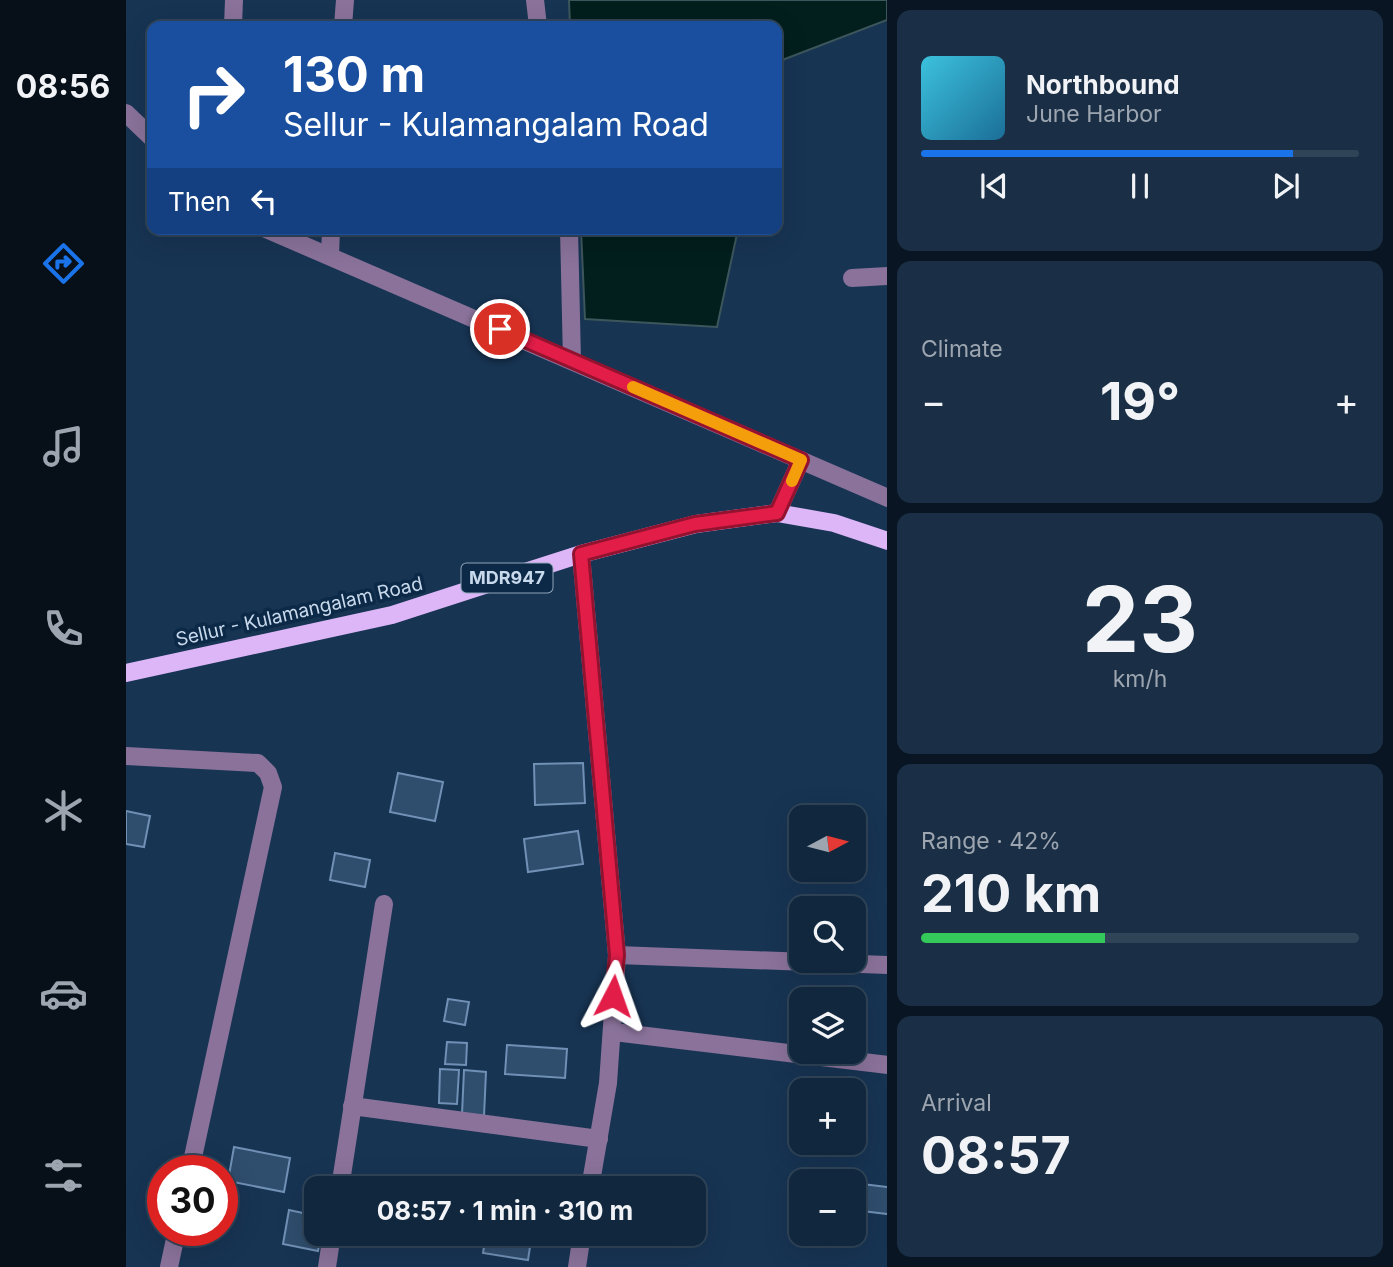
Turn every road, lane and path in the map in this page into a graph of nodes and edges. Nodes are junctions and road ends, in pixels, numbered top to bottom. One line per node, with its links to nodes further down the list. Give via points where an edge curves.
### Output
1 (234, 0): 4 (street)
2 (345, 0): 5 (street)
3 (535, 0): 6 (street)
4 (233, 21)
5 (343, 21)
6 (537, 21)
7 (126, 113): 8 (street)
8 (147, 133)
9 (280, 235): 12 (street)
10 (331, 235): 12 (street)
11 (569, 235): 15 (street)
12 (330, 256): 15 (street)
13 (887, 276): 14 (street)
14 (852, 278)
15 (572, 361): 16 (street)
16 (801, 460): 17 (street); 18 (street)
17 (887, 498)
18 (777, 513): 19 (main road, Sellur - Kulamangalam Road / MDR947, via 834,523); 20 (main road, Sellur - Kulamangalam Road / MDR947, via 695,524)
19 (887, 541)
20 (581, 554): 21 (main road, Sellur - Kulamangalam Road / MDR947, via 391,615); 24 (street)
21 (126, 674)
22 (126, 756): 30 (street, via 258,763 273,787)
23 (384, 904): 28 (street)
24 (617, 955): 25 (street); 26 (street)
25 (887, 965)
26 (614, 1032): 27 (street); 29 (street)
27 (887, 1065)
28 (352, 1106): 29 (street); 31 (street)
29 (599, 1139): 32 (street)
30 (193, 1155)
31 (342, 1176)
32 (592, 1176)
33 (174, 1246): 36 (street)
34 (330, 1246): 37 (street)
35 (580, 1246): 38 (street)
36 (169, 1267)
37 (327, 1267)
38 (577, 1267)

